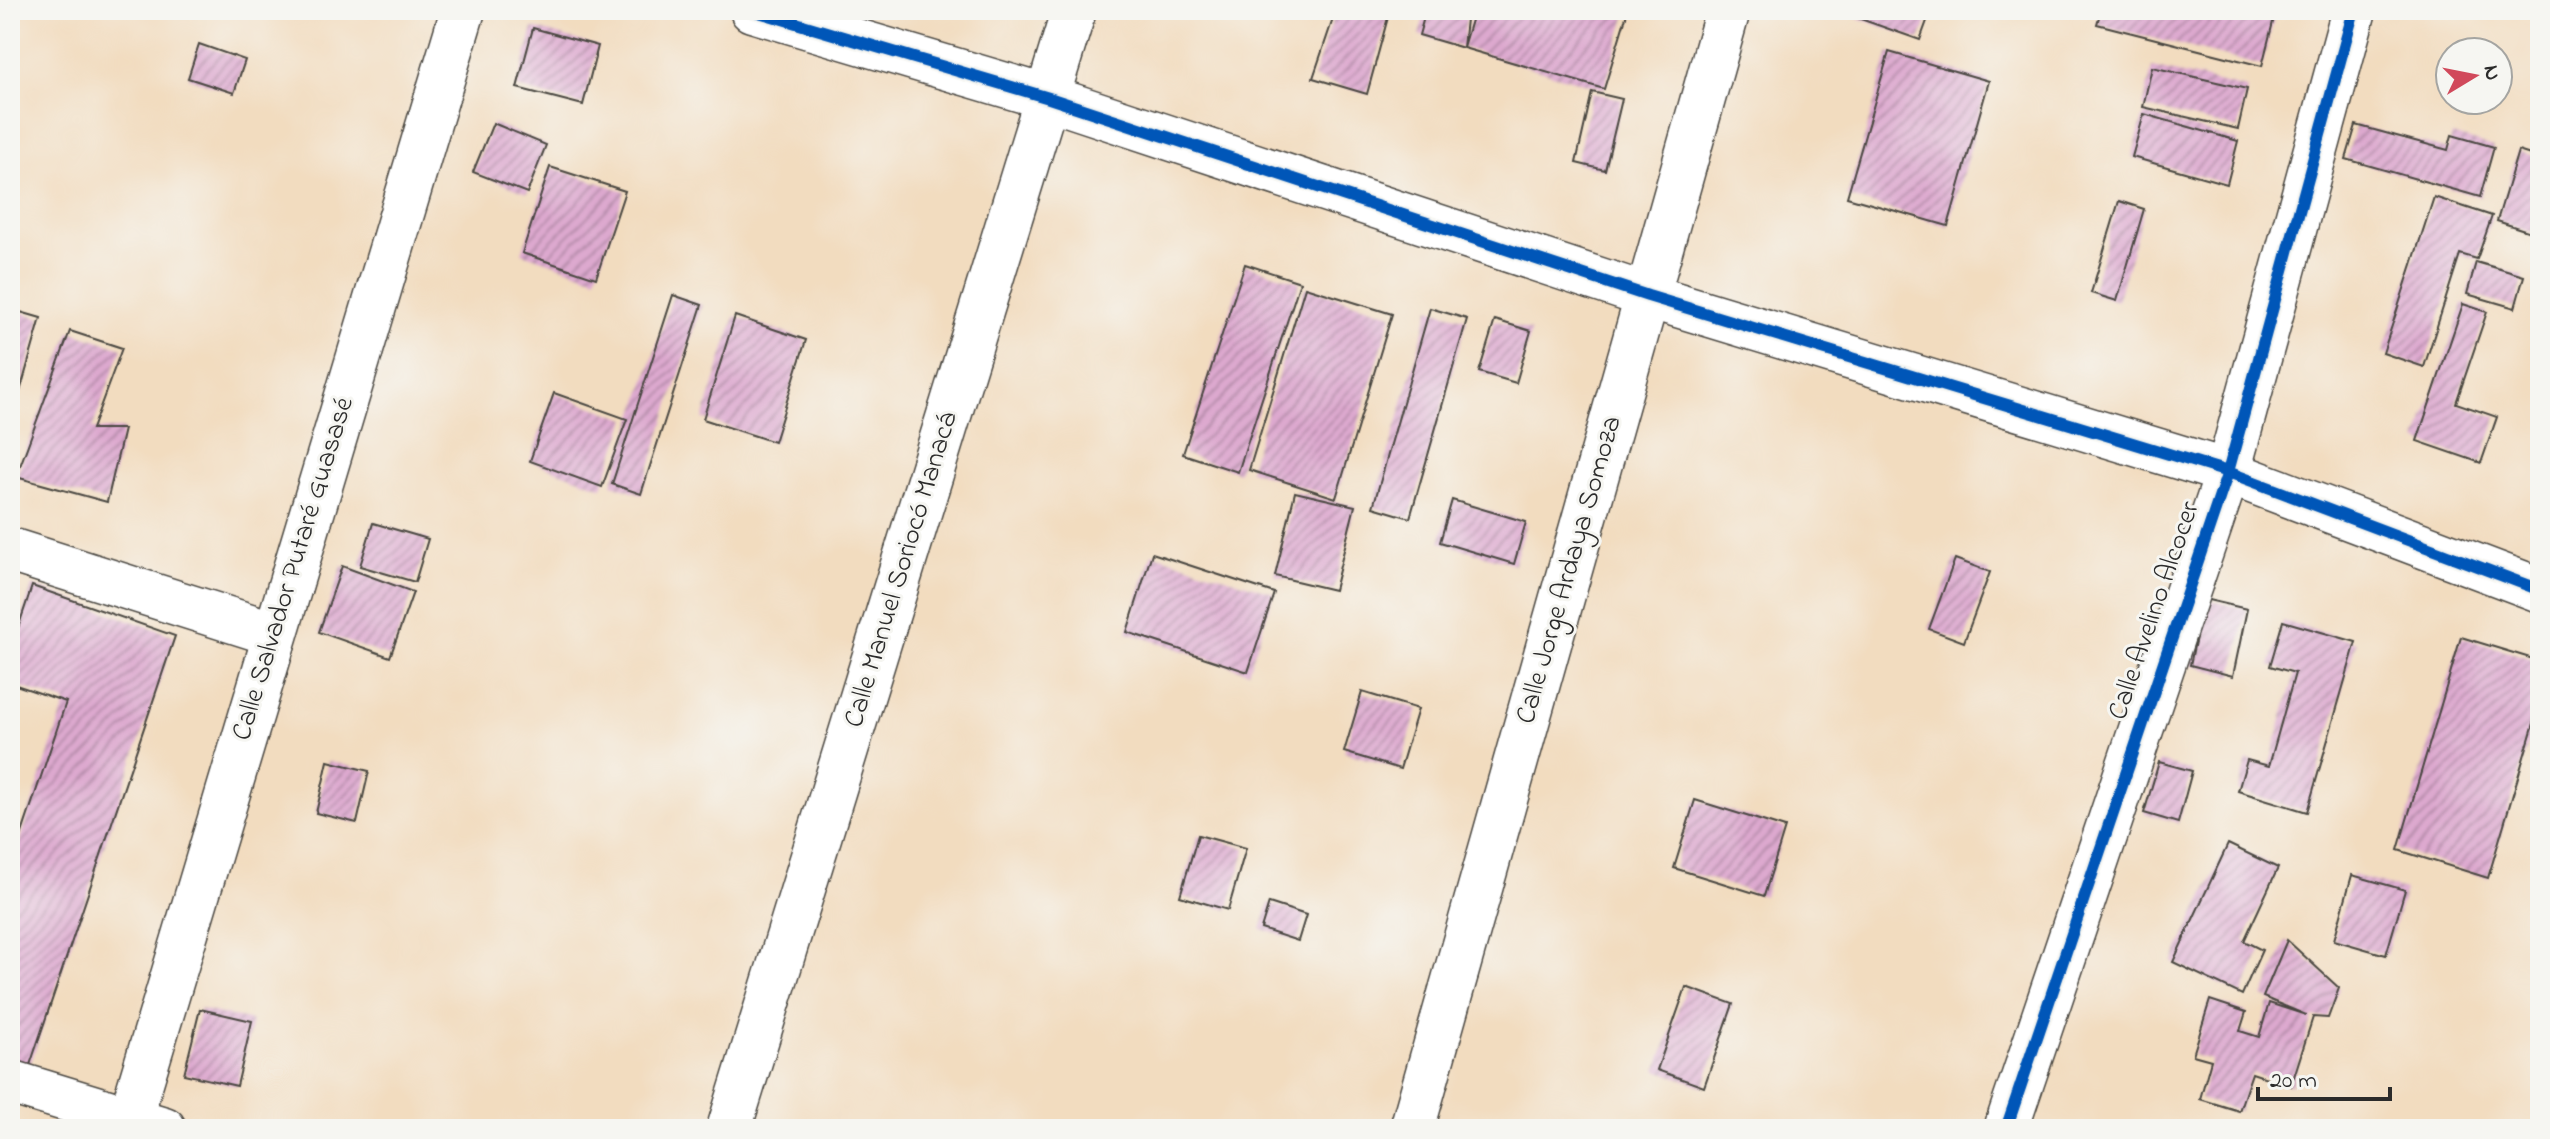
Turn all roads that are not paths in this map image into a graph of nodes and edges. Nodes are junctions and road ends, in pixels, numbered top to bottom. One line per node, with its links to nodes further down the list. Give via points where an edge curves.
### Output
1 (463, 10): 11 (street, Calle Salvador Putaré Guasasé)
2 (752, 10): 6 (street)
3 (1074, 10): 6 (street, Calle Manuel Soriocó Manacá)
4 (1728, 10): 7 (street, Calle Jorge Ardaya Somoza)
5 (2354, 10): 8 (street, Calle Avelino Alcocer)
6 (1049, 98): 7 (street); 14 (street, Calle Manuel Soriocó Manacá)
7 (1648, 296): 8 (street); 15 (street, Calle Jorge Ardaya Somoza)
8 (2228, 472): 10 (street); 16 (street, Calle Avelino Alcocer)
9 (10, 550): 11 (street)
10 (2540, 590)
11 (275, 634): 13 (street, Calle Salvador Putaré Guasasé)
12 (10, 1082): 13 (street)
13 (140, 1126)
14 (729, 1129)
15 (1412, 1129)
16 (2006, 1129)

